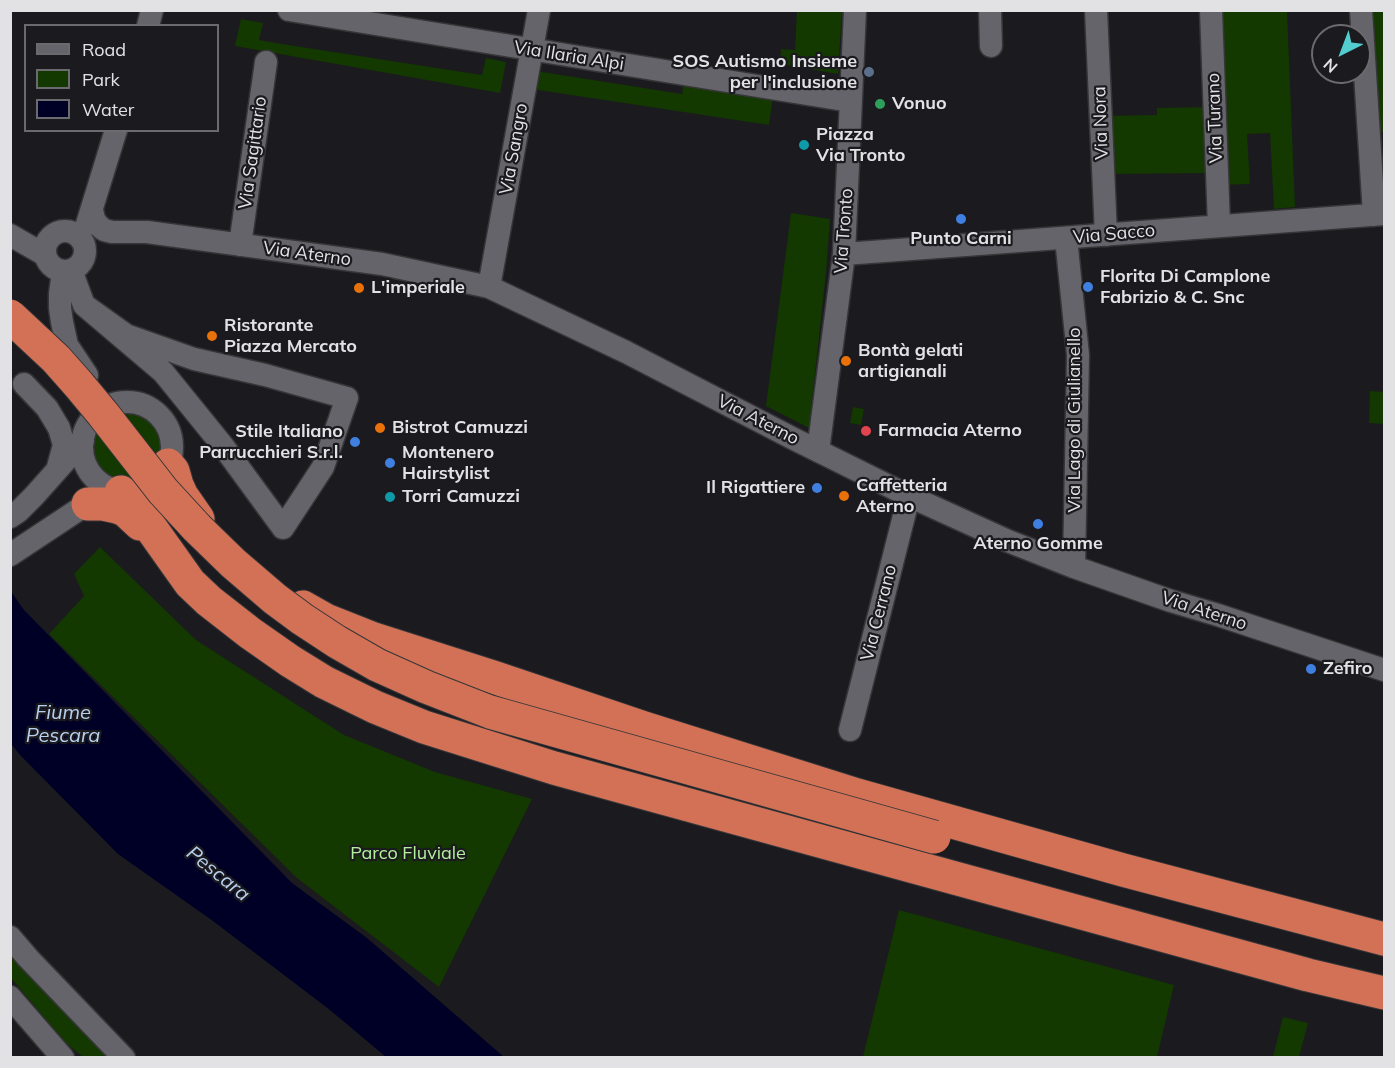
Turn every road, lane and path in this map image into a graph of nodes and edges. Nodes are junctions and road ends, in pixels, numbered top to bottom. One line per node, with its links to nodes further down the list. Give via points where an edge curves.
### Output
1 (289, 10): 9 (street, Via Ilaria Alpi)
2 (539, 10): 9 (street, Via Sangro)
3 (855, 10): 11 (street, Via Tronto)
4 (990, 10): 8 (street)
5 (1096, 10): 18 (street, Via Nora)
6 (1211, 10): 15 (street, Via Turano)
7 (1361, 10): 14 (street)
8 (991, 46)
9 (533, 50): 11 (street, Via Ilaria Alpi); 24 (street, Via Sangro)
10 (266, 62): 20 (street, Via Sagittario)
11 (850, 101): 22 (street, Via Tronto)
12 (115, 132): 13 (street)
13 (92, 210): 16 (street, via 96,222); 21 (street)
14 (1379, 215): 15 (street, Via Sacco)
15 (1219, 226): 18 (street, Via Sacco)
16 (113, 232): 20 (street, Via Aterno, via 147,232); 21 (street, Via Aterno)
17 (10, 235): 23 (street)
18 (1106, 235): 19 (street, Via Sacco)
19 (1066, 238): 22 (street, Via Sacco); 39 (street, Via Lago di Giulianello, via 1078,355)
20 (240, 244): 24 (street, Via Aterno, via 382,264)
21 (77, 254): 23 (street, via 61,270 51,265); 23 (street, via 68,230 54,234 46,245); 25 (street); 27 (street, via 62,279 60,308)
22 (844, 254): 32 (street, Via Tronto)
23 (45, 255)
24 (489, 287): 32 (street, Via Aterno)
25 (84, 305): 25 (street, via 163,372 224,446 283,528 323,467 347,398 126,336); 27 (street)
26 (10, 316): 42 (highway, bridge, via 56,359 163,491 232,563 337,642 426,687 498,714)
27 (64, 330): 30 (street, via 67,345 79,365)
28 (10, 341): 42 (highway, via 68,401 156,511 212,569 262,613 363,678 479,728)
29 (17, 378): 31 (street, via 66,413); 34 (street, via 47,408 59,428 64,445)
30 (115, 404): 31 (street, via 95,416); 33 (street, via 140,404 160,418 171,440)
31 (83, 438): 34 (street); 35 (street, via 82,454 89,471)
32 (818, 451): 36 (street, Via Aterno)
33 (168, 465): 35 (street, via 152,485); 44 (highway, via 182,496 210,535 235,560 291,601 374,639 857,795)
34 (58, 467): 37 (street)
35 (107, 495): 38 (street); 47 (highway, via 104,504 132,516 168,552 190,583 250,633 324,682 375,707 554,768)
36 (909, 496): 39 (street, Via Aterno); 41 (street, Via Cerrano)
37 (10, 517)
38 (10, 555)
39 (1074, 567): 40 (street, Via Aterno)
40 (1384, 670)
41 (850, 730)
42 (931, 846): 45 (highway); 46 (highway)
43 (10, 937): 50 (street)
44 (1384, 939)
45 (1384, 956)
46 (1384, 977)
47 (1384, 993)
48 (10, 997): 49 (street)
49 (63, 1058)
50 (124, 1058)

